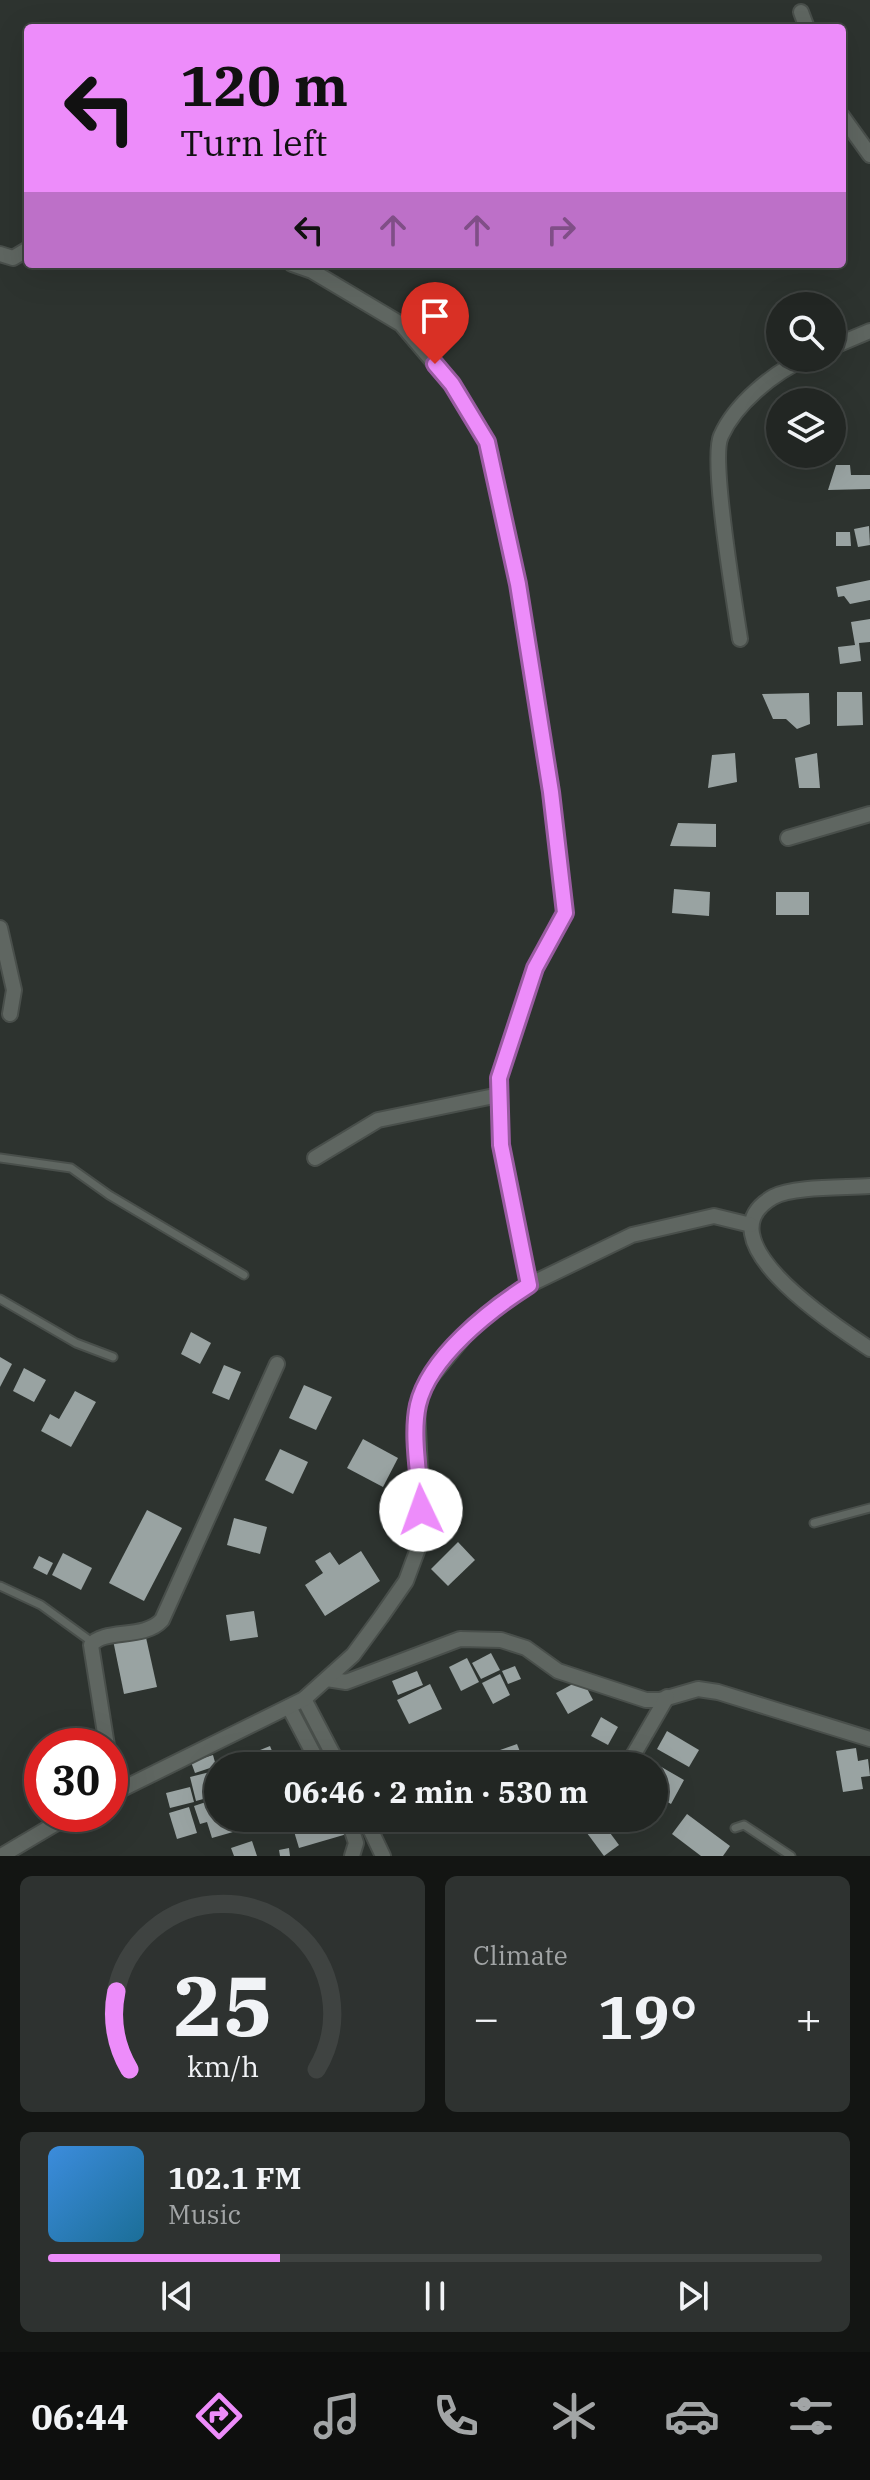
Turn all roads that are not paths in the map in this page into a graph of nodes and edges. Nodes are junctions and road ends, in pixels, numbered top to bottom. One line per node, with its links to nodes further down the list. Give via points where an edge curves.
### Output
1 (801, 12): 2 (street)
2 (806, 24)
3 (846, 122): 4 (street)
4 (870, 155)
5 (24, 251): 6 (street, via 13,258)
6 (0, 254)
7 (303, 268): 16 (street, via 401,324 452,384 487,442 518,584 565,913 535,968 499,1078)
8 (870, 331): 9 (street)
9 (846, 341)
10 (787, 372): 11 (street, via 741,405 719,439 720,488)
11 (740, 639)
12 (870, 814): 13 (street)
13 (788, 838)
14 (0, 928): 15 (street, via 14,990)
15 (10, 1014)
16 (499, 1095): 18 (street, via 378,1120); 22 (street, via 501,1145)
17 (0, 1158): 21 (lane, via 71,1168)
18 (315, 1158)
19 (870, 1186): 20 (street, via 784,1193 764,1205)
20 (751, 1225): 22 (street, via 714,1216 632,1235); 24 (street, via 756,1249 792,1291)
21 (244, 1275)
22 (529, 1285): 31 (street, via 468,1332 425,1384 417,1407 423,1535 418,1556 353,1655)
23 (0, 1299): 25 (lane, via 76,1343)
24 (870, 1349)
25 (113, 1357)
26 (277, 1364): 30 (street, via 162,1620 149,1630)
27 (870, 1508): 28 (lane)
28 (814, 1523)
29 (0, 1586): 30 (lane, via 41,1605)
30 (92, 1642): 35 (street)
31 (327, 1679): 32 (street, via 346,1682 460,1639 501,1640 526,1648 558,1671 646,1700); 33 (street)
32 (667, 1697): 36 (street, via 698,1689 718,1692); 39 (street)
33 (304, 1699): 34 (street); 38 (street)
34 (289, 1707): 37 (street); 40 (street)
35 (104, 1728)
36 (870, 1739)
37 (313, 1752)
38 (332, 1752)
39 (635, 1752)
40 (128, 1787)
41 (735, 1828): 48 (lane, via 744,1825)
42 (42, 1832): 45 (street)
43 (352, 1832): 46 (street)
44 (372, 1832): 47 (street)
45 (1, 1856)
46 (352, 1856)
47 (383, 1856)
48 (791, 1856)

